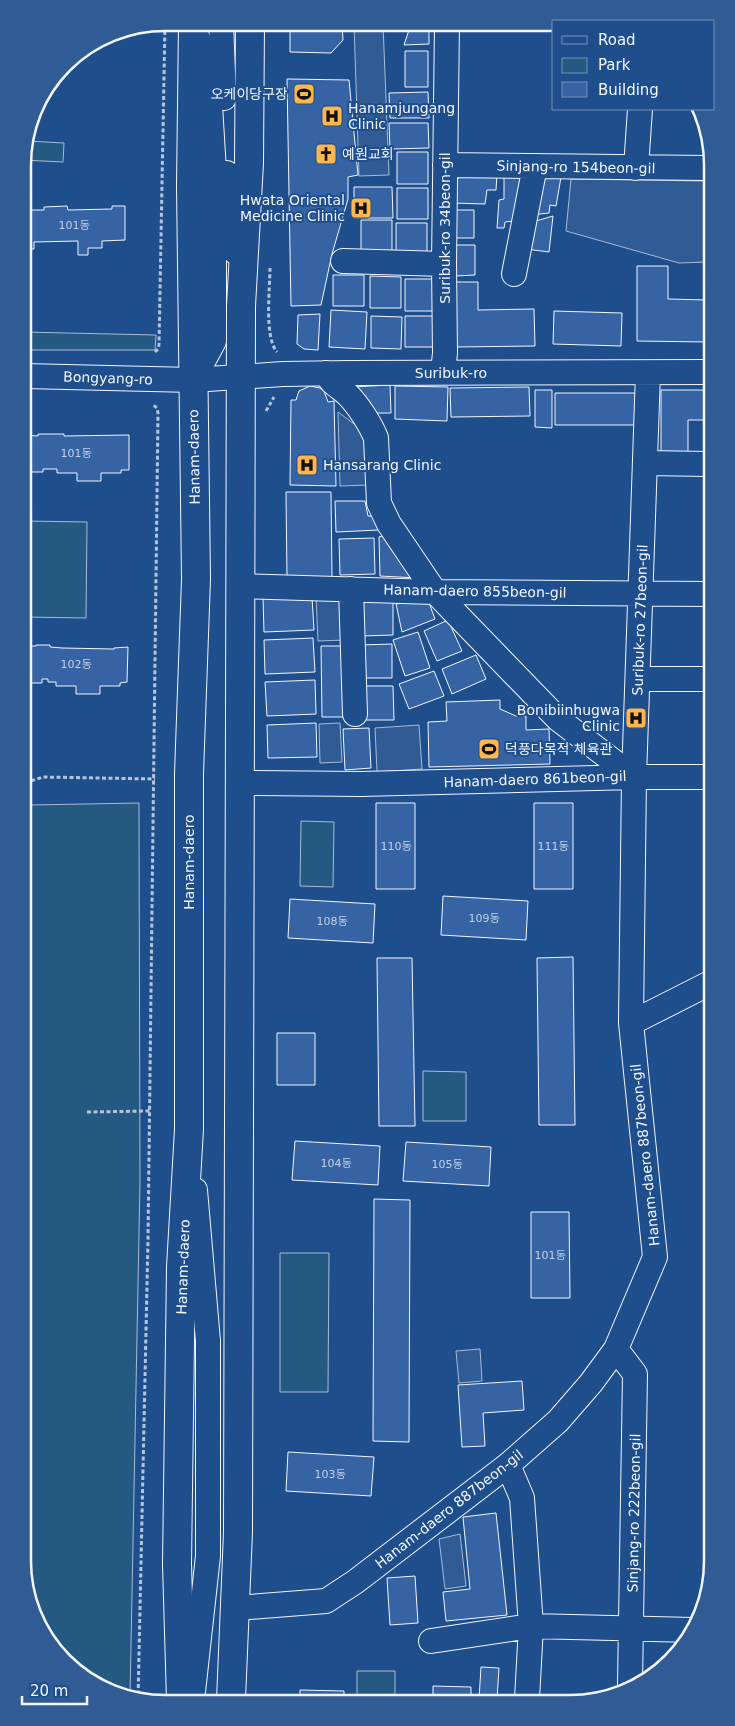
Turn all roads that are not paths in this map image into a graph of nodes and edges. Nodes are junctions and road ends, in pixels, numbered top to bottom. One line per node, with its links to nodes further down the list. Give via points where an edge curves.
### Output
1 (447, 31): 6 (street, Suribuk-ro 34beon-gil)
2 (192, 32): 20 (main road, Hanam-daero)
3 (222, 32): 13 (street, via 227,169)
4 (250, 32): 13 (main road, via 249,163)
5 (640, 110): 8 (street)
6 (445, 165): 7 (street, Sinjang-ro 154beon-gil); 11 (street, Suribuk-ro 34beon-gil)
7 (535, 166): 8 (street, Sinjang-ro 154beon-gil); 12 (street)
8 (636, 168): 9 (street, Sinjang-ro 154beon-gil)
9 (704, 168)
10 (343, 261): 11 (street)
11 (444, 264): 14 (street, Suribuk-ro 34beon-gil)
12 (514, 274)
13 (241, 306): 19 (main road)
14 (444, 372): 16 (street, Suribuk-ro); 17 (street, Suribuk-ro)
15 (704, 372): 16 (street, Suribuk-ro)
16 (648, 373): 21 (street, Suribuk-ro 27beon-gil)
17 (326, 374): 19 (street, Suribuk-ro); 25 (street, via 348,395 373,430 379,503 389,524)
18 (32, 376): 20 (street, Bongyang-ro)
19 (240, 377): 20 (street, Suribuk-ro); 23 (main road)
20 (193, 380): 36 (main road, Hanam-daero, via 196,579 188,774)
21 (645, 462): 22 (street); 26 (street, Suribuk-ro 27beon-gil)
22 (704, 464)
23 (241, 586): 24 (street, Hanam-daero 855beon-gil); 33 (main road)
24 (351, 589): 25 (street, Hanam-daero 855beon-gil); 30 (street)
25 (436, 592): 26 (street, Hanam-daero 855beon-gil); 31 (street, via 558,719)
26 (640, 593): 27 (street, Hanam-daero 855beon-gil); 28 (street, Suribuk-ro 27beon-gil)
27 (704, 594)
28 (638, 679): 29 (street); 31 (street, Suribuk-ro 27beon-gil)
29 (704, 679)
30 (355, 714)
31 (634, 777): 32 (street, Hanam-daero 861beon-gil); 33 (street, Hanam-daero 861beon-gil, via 361,784); 35 (street, Hanam-daero 887beon-gil)
32 (704, 777)
33 (241, 783): 37 (main road)
34 (703, 986): 35 (street)
35 (631, 1023): 38 (street, Hanam-daero 887beon-gil, via 655,1257)
36 (190, 1128): 46 (main road, Hanam-daero, via 181,1267 177,1564); 47 (street, via 208,1341 208,1556)
37 (238, 1339): 40 (main road); 48 (street, via 212,1601)
38 (616, 1349): 39 (street, Hanam-daero 887beon-gil, via 558,1420); 42 (street, Sinjang-ro 222beon-gil, via 636,1374)
39 (508, 1465): 40 (street, Hanam-daero 887beon-gil, via 326,1601); 41 (street, via 522,1498)
40 (236, 1608): 49 (main road)
41 (531, 1626): 42 (street); 44 (street); 50 (street)
42 (632, 1628): 43 (street); 45 (street, Sinjang-ro 222beon-gil)
43 (684, 1630)
44 (431, 1641)
45 (630, 1680)
46 (181, 1695)
47 (193, 1695)
48 (208, 1695)
49 (231, 1695)
50 (527, 1695)

